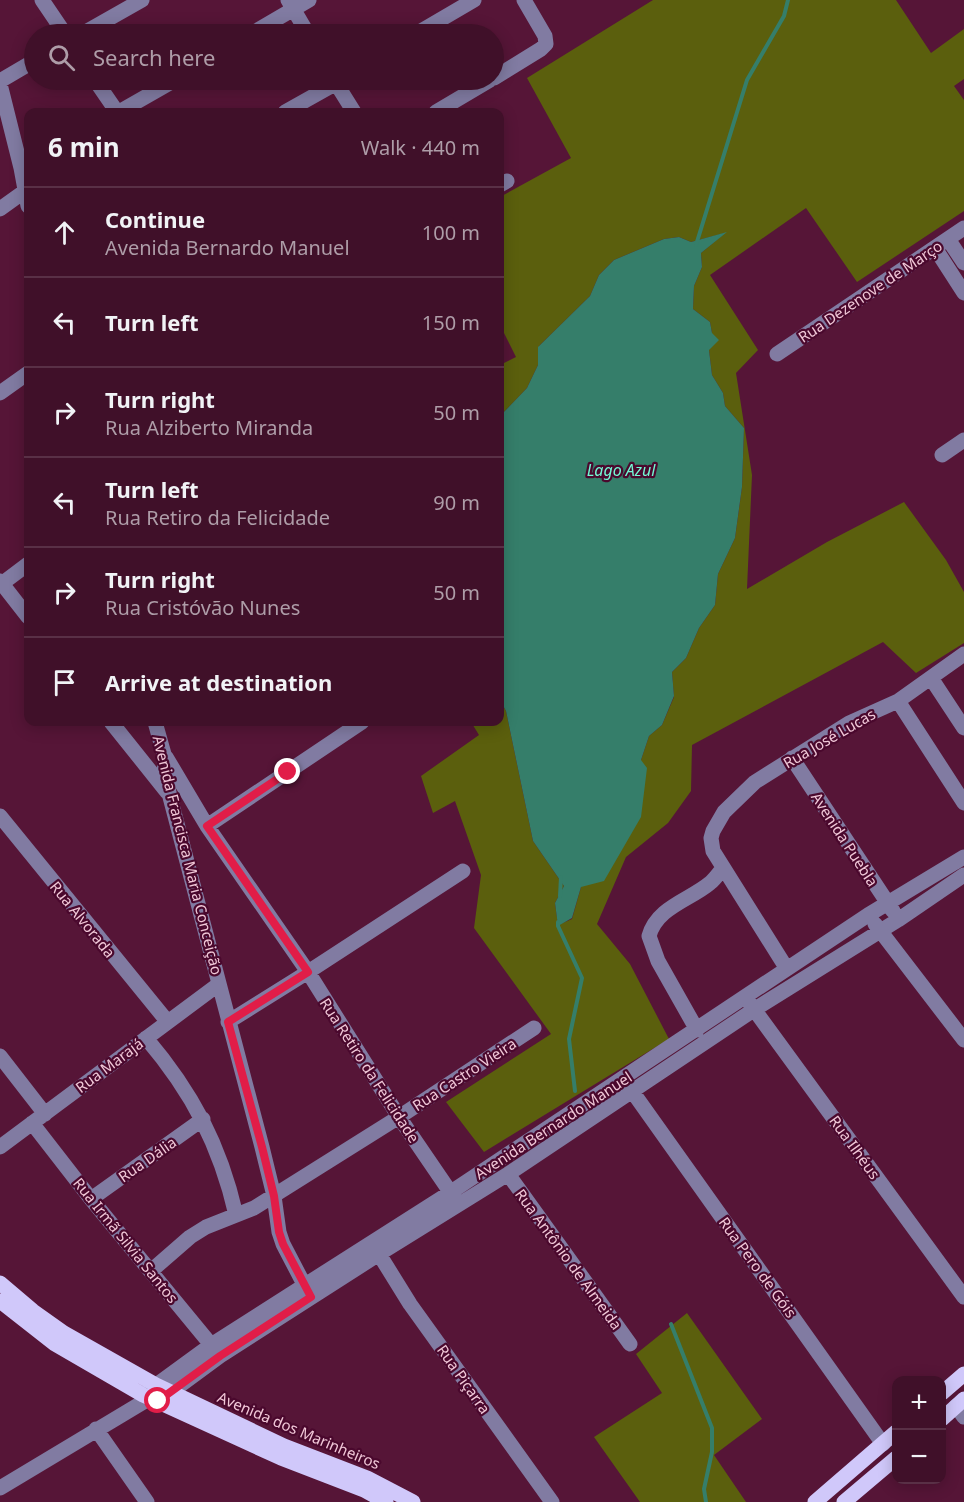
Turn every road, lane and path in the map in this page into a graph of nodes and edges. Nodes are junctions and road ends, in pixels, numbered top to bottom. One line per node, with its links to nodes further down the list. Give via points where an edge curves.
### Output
1 (42, 0): 7 (street)
2 (142, 0): 8 (street)
3 (309, 0): 6 (street)
4 (474, 0): 11 (street)
5 (524, 0): 13 (street, via 546,41 544,47)
6 (291, 5): 9 (street); 10 (street)
7 (58, 24)
8 (100, 24)
9 (265, 24)
10 (302, 24)
11 (433, 24)
12 (24, 68): 14 (street)
13 (504, 72)
14 (0, 83): 25 (street)
15 (102, 90): 20 (street)
16 (157, 90): 21 (street)
17 (322, 90): 22 (street)
18 (342, 90): 23 (street)
19 (473, 90): 24 (street)
20 (115, 108)
21 (125, 108)
22 (292, 108)
23 (352, 108)
24 (443, 108)
25 (24, 163)
26 (24, 199): 27 (street)
27 (0, 209)
28 (964, 228): 29 (street, Rua Dezenove de Março)
29 (948, 239): 30 (street, Rua Dezenove de Março); 31 (street)
30 (934, 248): 32 (street); 33 (street, Rua Dezenove de Março)
31 (964, 263)
32 (964, 292)
33 (777, 354)
34 (24, 376): 35 (street)
35 (0, 393)
36 (964, 440): 37 (street)
37 (942, 455)
38 (24, 567): 39 (street)
39 (1, 583): 40 (street)
40 (24, 612)
41 (964, 654): 42 (street, Rua José Lucas)
42 (931, 678): 43 (street, Rua José Lucas); 47 (street)
43 (897, 701): 49 (street, Rua José Lucas, via 849,723); 51 (street)
44 (114, 726): 50 (street)
45 (156, 726): 48 (street, Avenida Francisca Maria Conceição)
46 (356, 726): 53 (street)
47 (964, 728)
48 (164, 754): 50 (street, Avenida Francisca Maria Conceição); 53 (street, Rua Retiro da Felicidade)
49 (792, 758): 55 (street, Rua José Lucas, via 755,782 724,812 711,838 712,850); 58 (street, Avenida Puebla)
50 (171, 797): 64 (street, Avenida Francisca Maria Conceição)
51 (964, 803)
52 (0, 816): 66 (street, Rua Alvorada)
53 (207, 826): 63 (street, Rua Retiro da Felicidade)
54 (964, 857): 58 (street, Avenida Bernardo Manuel)
55 (723, 868): 62 (street); 69 (street, via 710,883 666,912 649,936 658,961)
56 (463, 871): 63 (street)
57 (964, 875): 60 (street, Avenida Bernardo Manuel)
58 (887, 903): 59 (street, Avenida Bernardo Manuel); 60 (street, Avenida Puebla)
59 (868, 915): 61 (street); 62 (street, Avenida Bernardo Manuel)
60 (898, 920): 61 (street, Avenida Bernardo Manuel)
61 (881, 931): 65 (street, Avenida Bernardo Manuel); 71 (street)
62 (787, 969): 65 (street, Avenida Bernardo Manuel)
63 (308, 972): 67 (street); 75 (street, Rua Retiro da Felicidade)
64 (219, 984): 66 (street, Rua Marajá); 67 (street, Avenida Francisca Maria Conceição)
65 (750, 1004): 69 (street, Avenida Bernardo Manuel); 73 (street, Avenida Bernardo Manuel); 88 (street, Rua Ilhéus)
66 (167, 1021): 70 (street, Rua Marajá)
67 (228, 1022): 80 (street, Avenida Francisca Maria Conceição)
68 (534, 1028): 75 (street, Rua Castro Vieira)
69 (697, 1030): 81 (street, Avenida Bernardo Manuel)
70 (146, 1038): 74 (street, Rua Marajá); 76 (street, via 176,1075)
71 (964, 1040)
72 (0, 1056): 74 (street)
73 (632, 1091): 79 (street, Avenida Bernardo Manuel); 100 (street, Rua Pero de Góis)
74 (45, 1114): 77 (street, Rua Marajá)
75 (399, 1117): 80 (street, Rua Castro Vieira); 81 (street, Rua Retiro da Felicidade)
76 (203, 1119): 82 (street, Rua Dália); 83 (street, via 228,1181)
77 (32, 1123): 78 (street, Rua Marajá); 82 (street, Rua Irmã Silvia Santos)
78 (0, 1147)
79 (508, 1174): 81 (street, Avenida Bernardo Manuel); 90 (street, Rua Antônio de Almeida)
80 (274, 1196): 83 (street, Rua Castro Vieira); 87 (street, Avenida Francisca Maria Conceição, via 283,1244)
81 (455, 1198): 84 (street, Avenida Bernardo Manuel); 87 (street, Avenida Bernardo Manuel)
82 (91, 1199): 85 (street, Rua Irmã Silvia Santos)
83 (236, 1215): 85 (street, Rua Castro Vieira, via 190,1237)
84 (379, 1254): 87 (street, Avenida Bernardo Manuel); 106 (street, Rua Piçarra, via 410,1304)
85 (151, 1271): 91 (street, Rua Irmã Silvia Santos)
86 (0, 1283): 95 (main road, via 64,1334)
87 (308, 1291): 91 (street, Avenida Bernardo Manuel)
88 (964, 1297)
89 (0, 1301): 95 (main road, via 55,1344)
90 (630, 1344)
91 (215, 1351): 94 (street, Avenida Bernardo Manuel); 95 (street, Avenida Bernardo Manuel)
92 (964, 1374): 93 (main road)
93 (946, 1390)
94 (171, 1392): 95 (main road, Avenida dos Marinheiros); 105 (main road, Avenida dos Marinheiros)
95 (152, 1395): 98 (street, Avenida Bernardo Manuel); 104 (main road, Avenida dos Marinheiros, via 281,1458)
96 (961, 1407): 97 (main road)
97 (946, 1416)
98 (96, 1429): 102 (street, Avenida Bernardo Manuel); 103 (street)
99 (892, 1436): 100 (main road)
100 (883, 1444): 107 (main road)
101 (892, 1462): 108 (main road)
102 (0, 1488)
103 (147, 1502)
104 (386, 1502)
105 (413, 1502)
106 (552, 1502)
107 (815, 1502)
108 (844, 1502)

